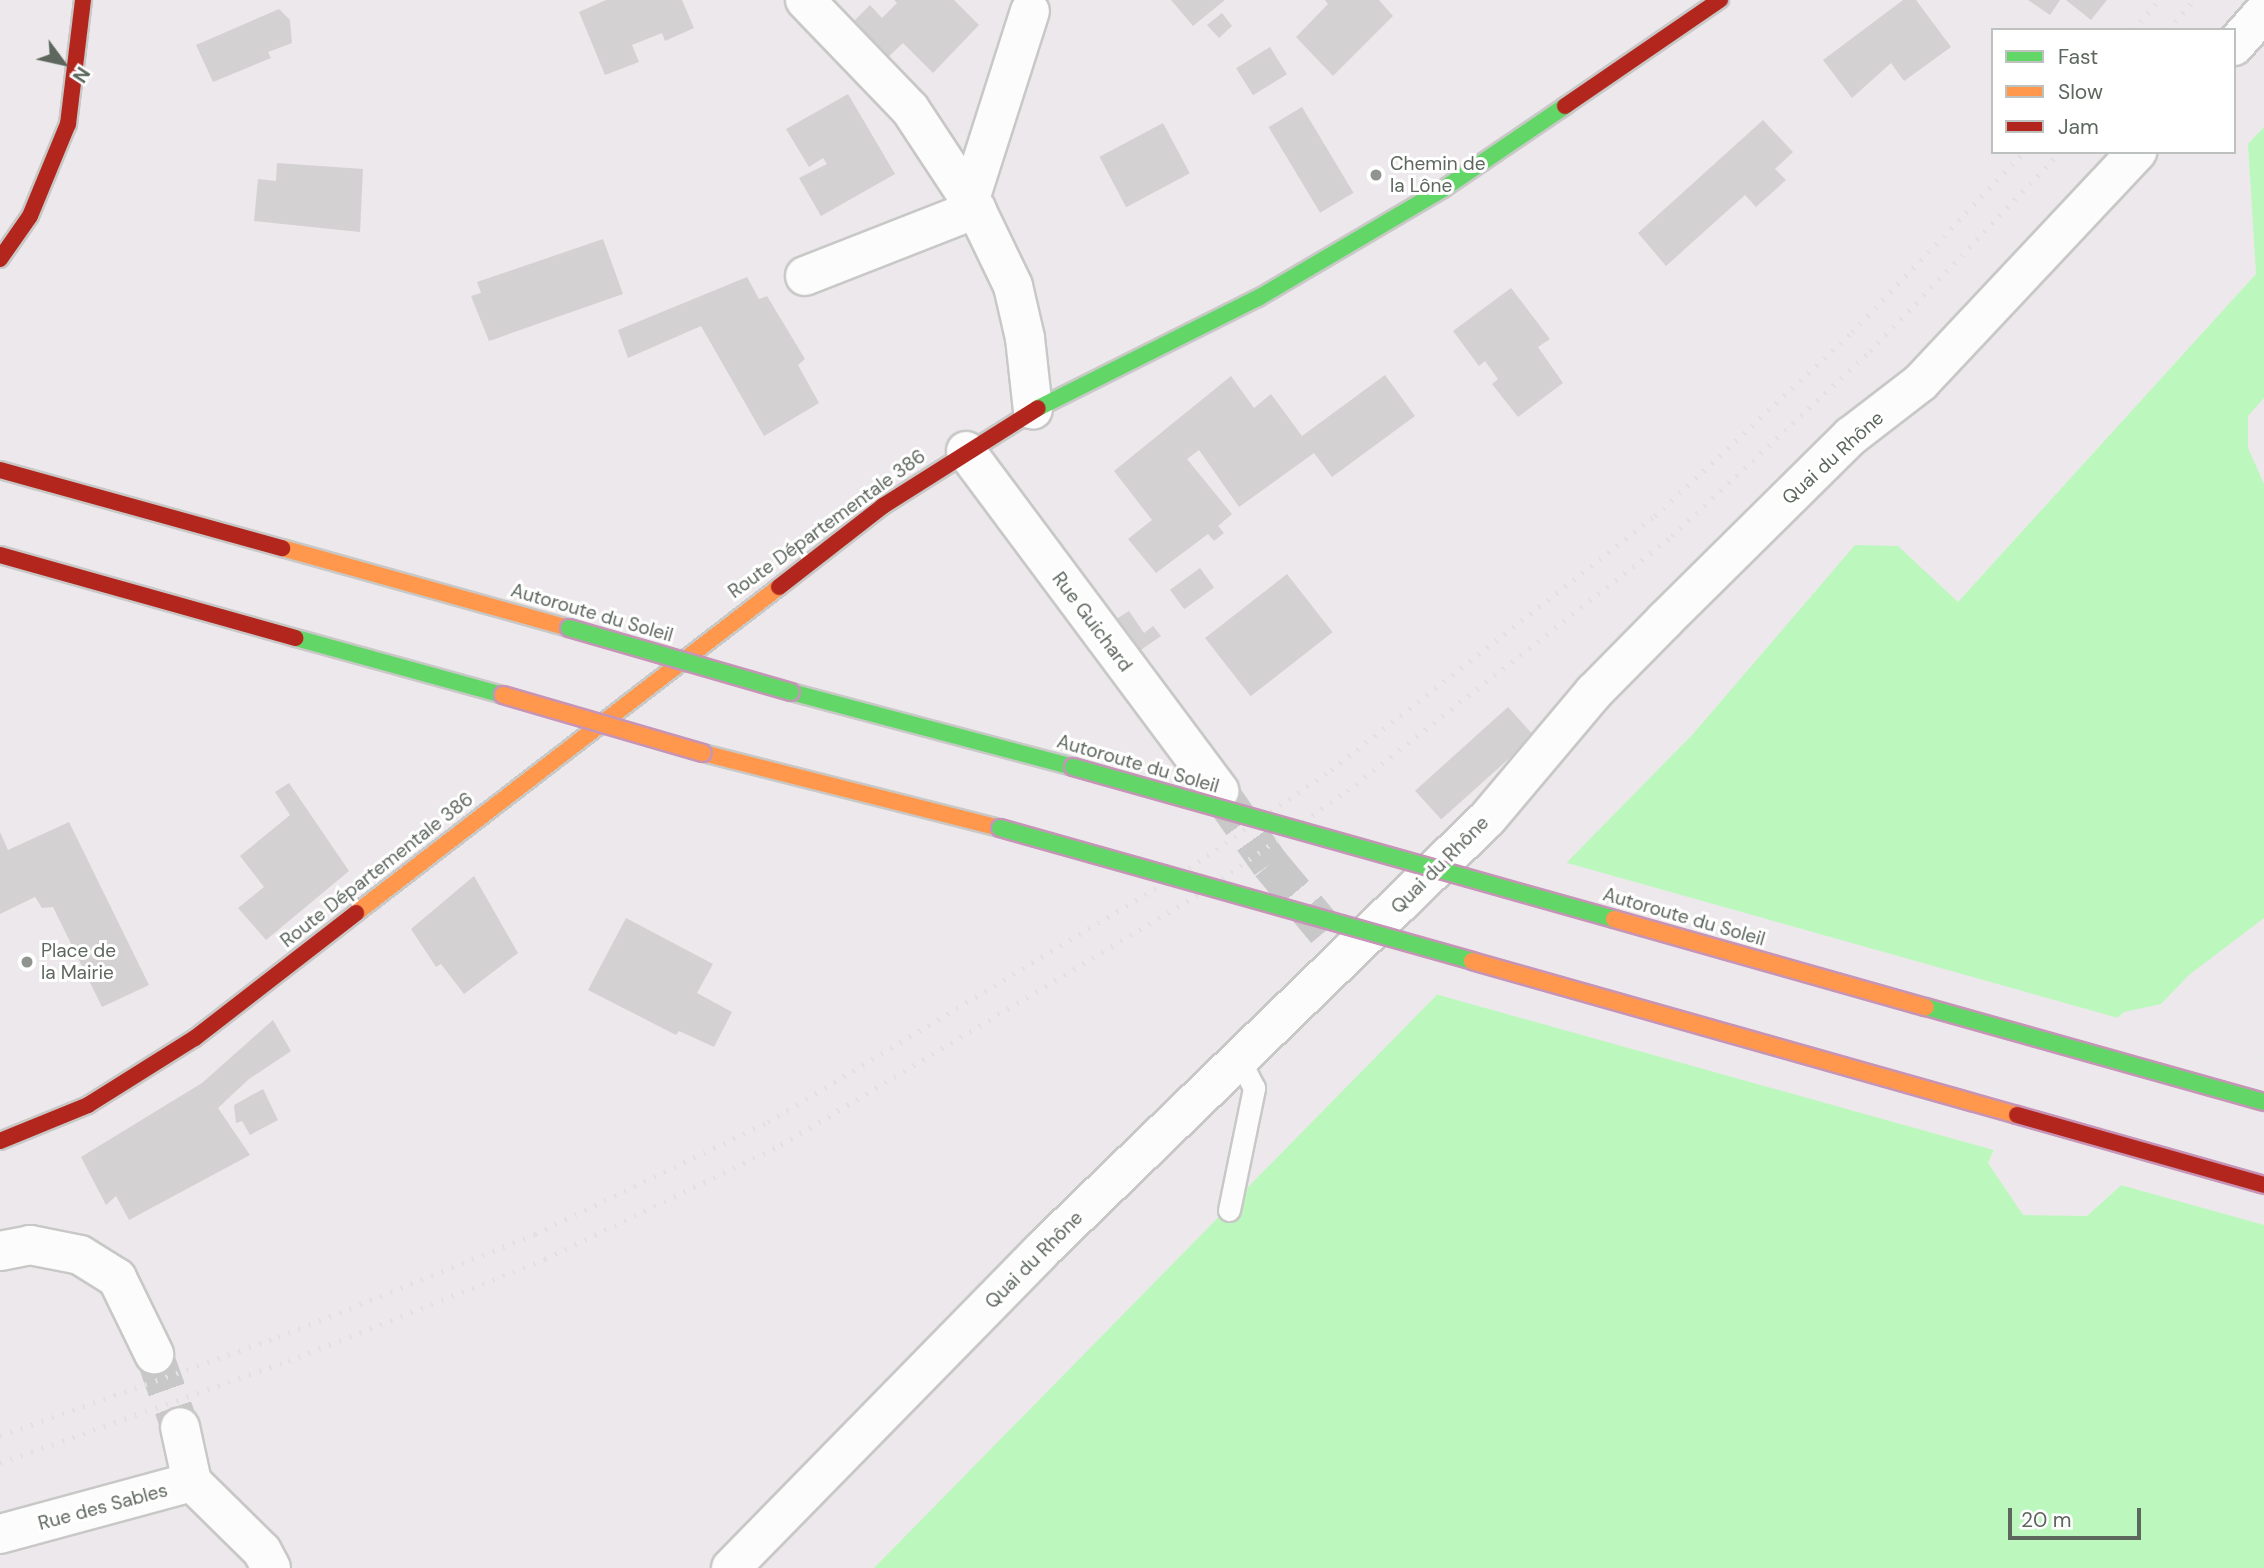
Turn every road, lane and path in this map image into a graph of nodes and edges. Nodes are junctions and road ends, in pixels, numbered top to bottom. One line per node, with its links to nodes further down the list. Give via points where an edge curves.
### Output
1 (83, 0): 9 (main road, via 68,124 30,216)
2 (805, 0): 8 (street, via 910,109)
3 (1720, 0): 11 (main road, Route Départementale 386, via 1443,189 1258,298)
4 (1030, 11): 8 (street)
5 (2264, 12): 6 (street)
6 (2236, 44)
7 (2135, 154): 16 (street, Quai du Rhône, via 1921,382 1851,436 1594,692 1487,819 1337,943)
8 (973, 204): 10 (street); 11 (street, via 1013,286 1025,338)
9 (0, 258)
10 (805, 276)
11 (1033, 410): 12 (main road, Route Départementale 386)
12 (967, 451): 15 (street, Rue Guichard); 18 (main road, Route Départementale 386, via 779,582 195,1038 88,1105)
13 (0, 470): 17 (main road, Autoroute du Soleil, bridge)
14 (0, 555): 19 (main road, bridge, via 703,753 1000,828)
15 (1219, 791)
16 (1240, 1061): 20 (lane, via 1253,1096); 27 (street, Quai du Rhône, via 1041,1251)
17 (2264, 1102)
18 (0, 1141)
19 (2264, 1185)
20 (1229, 1210)
21 (0, 1251): 22 (street, via 30,1245 80,1255 117,1278)
22 (154, 1354)
23 (180, 1427): 24 (street, Rue des Sables)
24 (192, 1482): 25 (street, Rue des Sables); 26 (street, via 262,1551)
25 (0, 1534)
26 (271, 1568)
27 (731, 1568)

